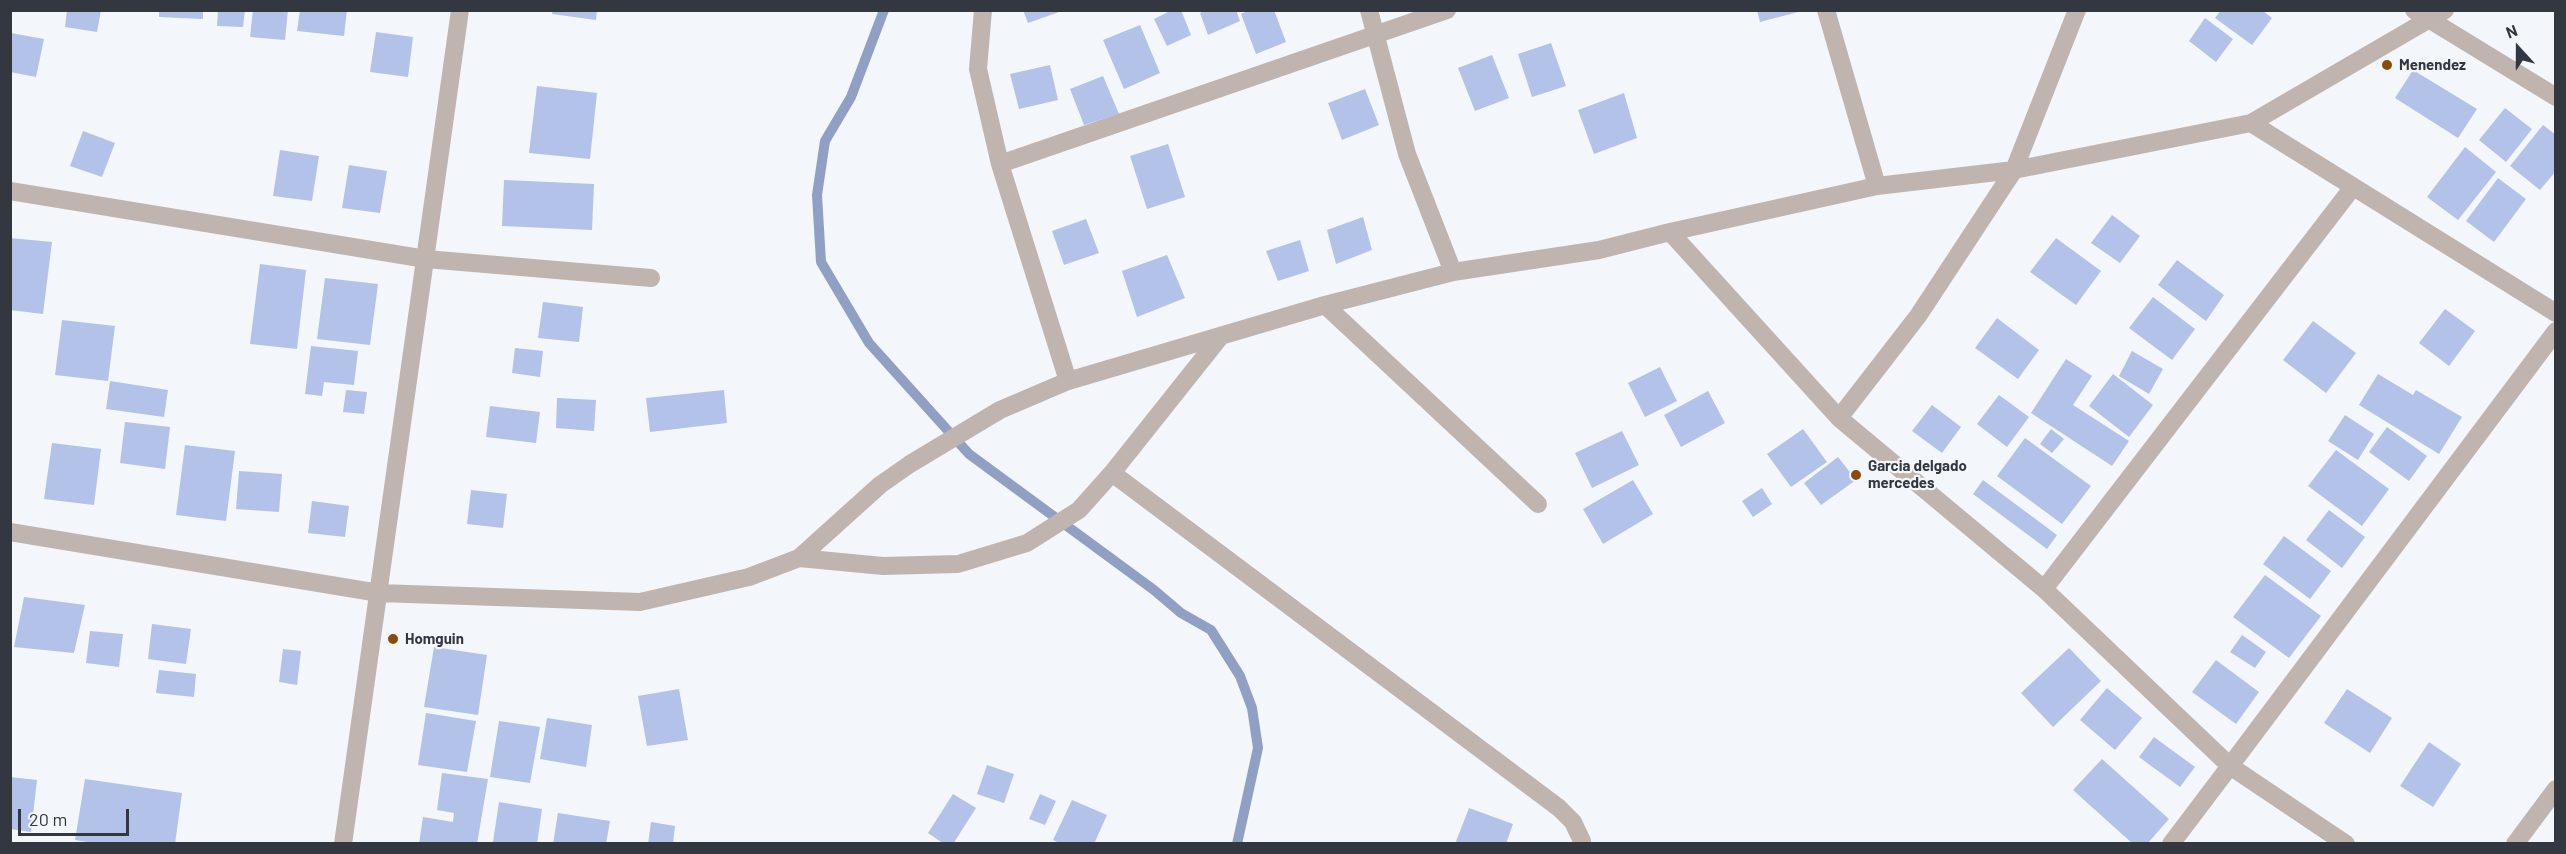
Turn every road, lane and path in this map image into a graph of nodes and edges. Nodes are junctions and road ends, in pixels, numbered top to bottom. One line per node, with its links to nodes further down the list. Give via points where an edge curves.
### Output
1 (460, 10): 18 (street)
2 (983, 10): 12 (street, via 978,69)
3 (1369, 10): 9 (street)
4 (1447, 10): 9 (street)
5 (1826, 10): 14 (street)
6 (2077, 10): 13 (street)
7 (2445, 10): 8 (street)
8 (2421, 15): 10 (street); 11 (street)
9 (1376, 34): 12 (street); 19 (street, via 1407,154)
10 (2556, 97)
11 (2251, 123): 13 (street); 15 (street)
12 (1000, 164): 25 (street)
13 (2014, 170): 14 (street); 26 (street, via 1918,316)
14 (1877, 186): 17 (street)
15 (2353, 187): 22 (street); 31 (street)
16 (10, 191): 18 (street)
17 (1670, 232): 19 (street, via 1599,250); 26 (street)
18 (426, 259): 20 (street); 32 (street)
19 (1453, 272): 21 (street)
20 (651, 278)
21 (1325, 305): 24 (street); 28 (street)
22 (2556, 313)
23 (2556, 331): 33 (street)
24 (1221, 336): 25 (street); 27 (street)
25 (1068, 381): 30 (street, via 1000,410 910,464 880,485)
26 (1839, 418): 31 (street)
27 (1112, 473): 30 (street, via 1079,510 1027,543 957,564 883,566); 36 (street, via 1559,808 1573,822)
28 (1538, 504)
29 (10, 532): 32 (street)
30 (799, 558): 32 (street, via 749,577 640,602)
31 (2044, 589): 33 (street)
32 (379, 594): 35 (street)
33 (2230, 766): 37 (street); 38 (street)
34 (2556, 789): 39 (street)
35 (343, 843)
36 (1581, 843)
37 (2171, 843)
38 (2346, 843)
39 (2515, 843)

